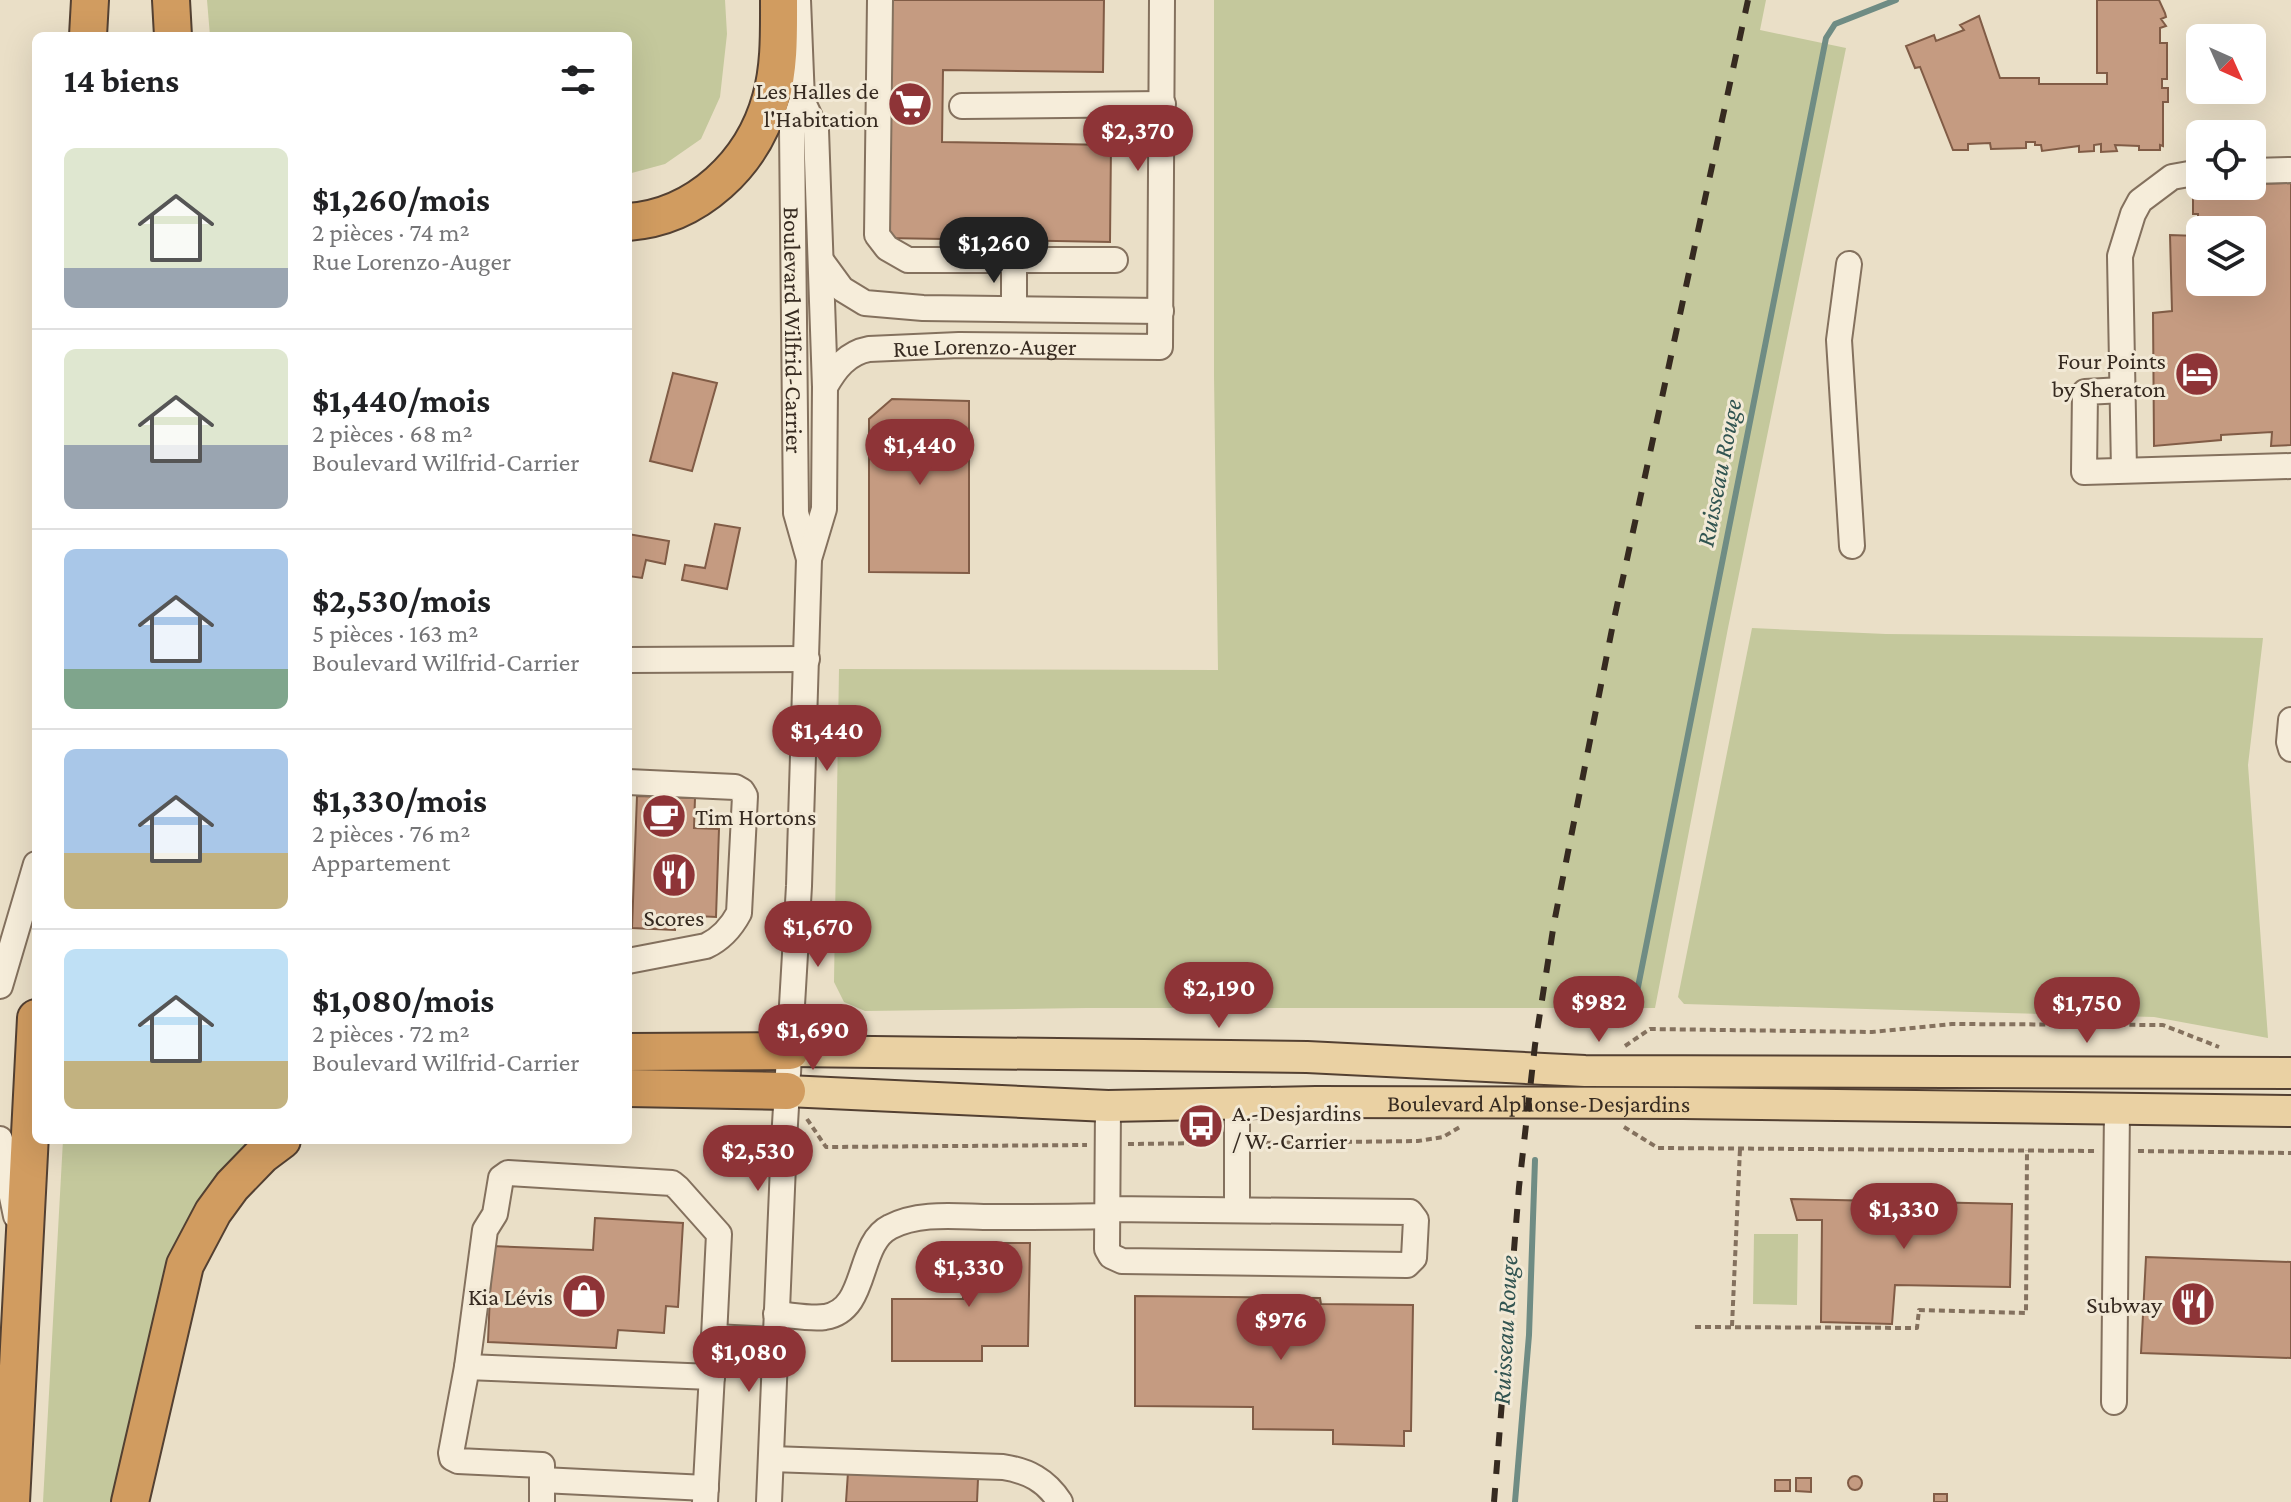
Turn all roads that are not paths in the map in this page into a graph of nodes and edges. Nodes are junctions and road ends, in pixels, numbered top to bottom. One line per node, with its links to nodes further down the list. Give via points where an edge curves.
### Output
1 (90, 0): 8 (highway)
2 (155, 0): 9 (highway)
3 (171, 0): 10 (highway)
4 (779, 0): 17 (highway, via 772,96 745,154 717,186 692,203 667,215)
5 (798, 0): 11 (street, Boulevard Wilfrid-Carrier)
6 (880, 0): 18 (street, via 877,235 908,260)
7 (1162, 0): 12 (street)
8 (88, 32)
9 (155, 32)
10 (173, 32)
11 (802, 100): 20 (street, Boulevard Wilfrid-Carrier, via 816,130); 29 (street, Boulevard Wilfrid-Carrier, via 792,129 796,513)
12 (1163, 104): 13 (street); 23 (street)
13 (962, 106)
14 (2291, 170): 15 (street)
15 (2266, 171)
16 (2186, 174): 25 (street, via 2172,177 2140,201 2120,256)
17 (632, 221)
18 (1014, 260): 19 (street); 22 (street)
19 (1115, 260)
20 (823, 263): 22 (street, Rue Lorenzo-Auger, via 842,289 865,303); 24 (street, Boulevard Wilfrid-Carrier)
21 (1849, 264): 28 (street, via 1839,340)
22 (1014, 309): 23 (street, Rue Lorenzo-Auger)
23 (1161, 311): 24 (street, Rue Lorenzo-Auger, via 1160,347 869,349 846,359)
24 (825, 387): 29 (street, Boulevard Wilfrid-Carrier, via 824,509)
25 (2123, 390): 27 (street); 27 (street, via 2085,392 2084,472)
26 (2291, 466): 27 (street)
27 (2124, 470)
28 (1852, 546)
29 (809, 559): 30 (street, Boulevard Wilfrid-Carrier)
30 (807, 659): 31 (street); 38 (street, Boulevard Wilfrid-Carrier)
31 (632, 660)
32 (2291, 720): 33 (street)
33 (2291, 749)
34 (632, 782): 36 (street, via 735,787 745,796 739,913 733,924 706,946)
35 (32, 878): 37 (street)
36 (632, 960)
37 (0, 986)
38 (790, 1051): 39 (highway); 40 (main road, Boulevard Alphonse-Desjardins, via 1307,1057 1585,1071); 42 (street, Boulevard Wilfrid-Carrier)
39 (632, 1052)
40 (2291, 1073)
41 (632, 1088): 42 (highway)
42 (787, 1091): 45 (main road, Boulevard Alphonse-Desjardins); 53 (street, Boulevard Wilfrid-Carrier)
43 (32, 1097): 52 (highway)
44 (1237, 1105): 45 (main road, Boulevard Alphonse-Desjardins); 46 (main road, Boulevard Alphonse-Desjardins); 50 (street)
45 (1108, 1106): 51 (street)
46 (2117, 1109): 47 (main road, Boulevard Alphonse-Desjardins); 58 (street)
47 (2291, 1111)
48 (0, 1139): 52 (street)
49 (277, 1144): 63 (highway, via 232,1186 185,1265)
50 (1237, 1209): 51 (street); 51 (street, via 1410,1212 1416,1220 1414,1258 1407,1265 1122,1261 1107,1249)
51 (1108, 1212): 53 (street, via 932,1217 891,1226 872,1246 858,1285 838,1312 825,1317)
52 (24, 1254): 62 (highway)
53 (776, 1314): 55 (street, Boulevard Wilfrid-Carrier)
54 (714, 1337): 55 (street); 56 (street, via 719,1234 672,1183 508,1173 501,1178 495,1214 485,1230); 57 (street)
55 (775, 1340): 59 (street, Boulevard Wilfrid-Carrier)
56 (467, 1367): 57 (street); 60 (street, via 452,1458 542,1465)
57 (712, 1377): 61 (street)
58 (2114, 1402)
59 (771, 1459): 64 (street, Boulevard Wilfrid-Carrier); 65 (street, via 1003,1467 1029,1473)
60 (542, 1491): 61 (street)
61 (706, 1495)
62 (11, 1502)
63 (130, 1502)
64 (769, 1502)
65 (1060, 1502)

